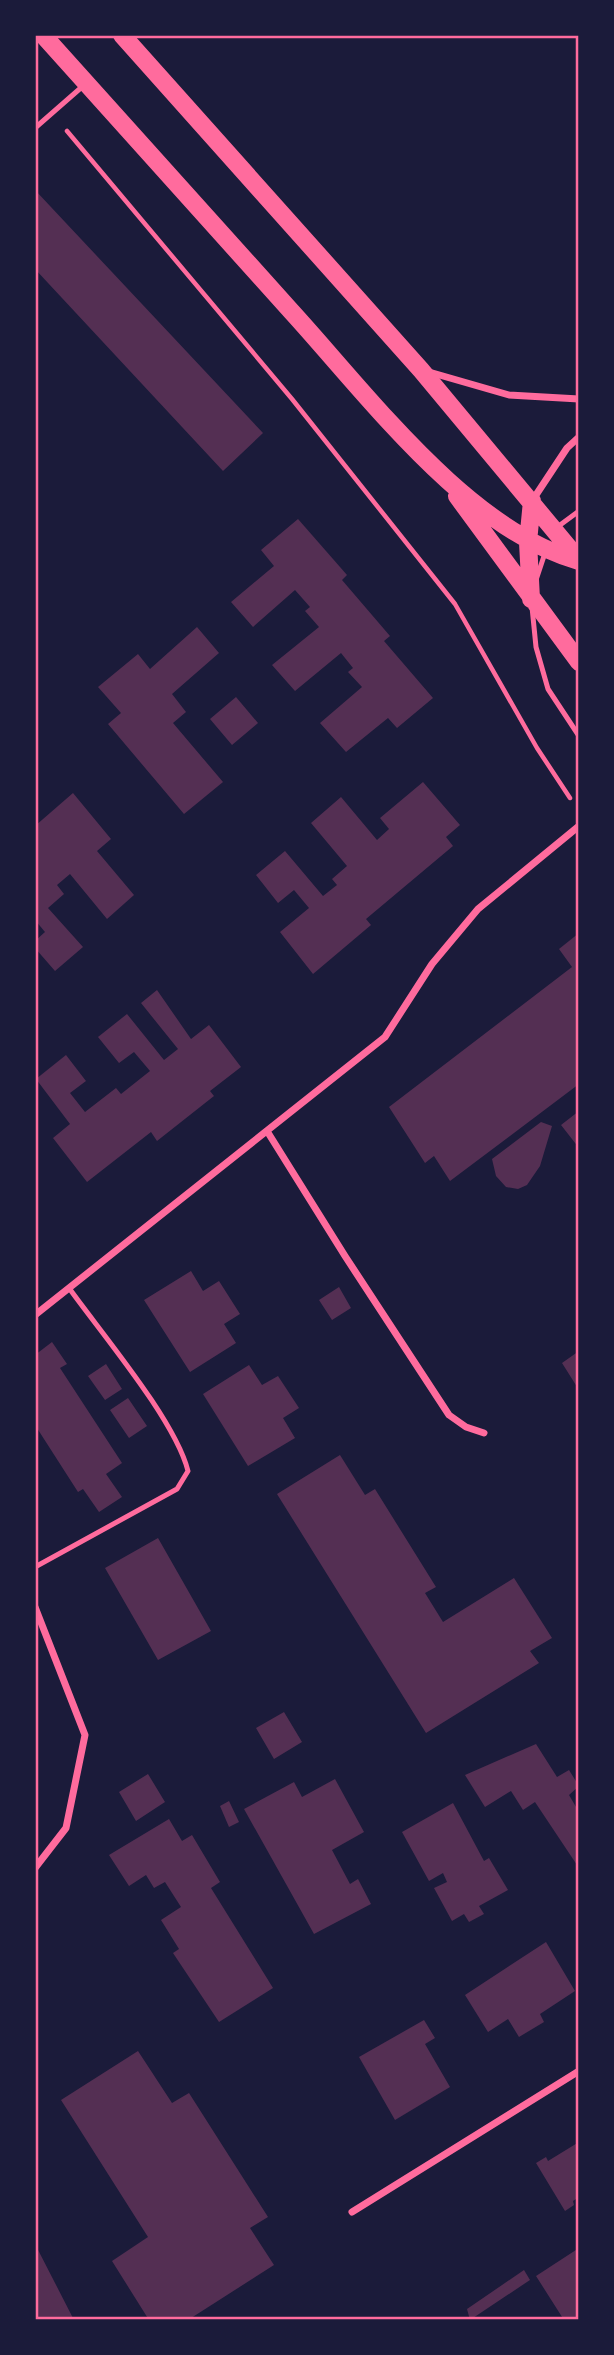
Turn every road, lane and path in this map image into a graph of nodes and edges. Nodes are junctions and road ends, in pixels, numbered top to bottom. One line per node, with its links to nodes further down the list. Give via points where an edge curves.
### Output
1 (43, 35): 3 (main road)
2 (122, 35): 6 (main road)
3 (87, 83): 4 (lane); 9 (main road)
4 (52, 113): 5 (lane); 19 (path, via 292,399 455,604)
5 (35, 128)
6 (421, 370): 7 (street, via 509,396); 10 (main road)
7 (579, 399)
8 (579, 437): 10 (street)
9 (447, 482): 13 (main road, via 501,523); 16 (main road)
10 (532, 501): 12 (main road); 13 (main road)
11 (579, 511): 12 (lane)
12 (556, 529): 13 (lane); 14 (lane); 15 (main road)
13 (529, 534): 14 (main road); 16 (main road)
14 (546, 550): 15 (main road); 16 (lane)
15 (579, 561)
16 (531, 599): 17 (main road); 18 (lane, via 536,647 548,689)
17 (579, 662)
18 (579, 736)
19 (570, 798)
20 (579, 826): 21 (street, via 478,909 432,964 385,1037)
21 (267, 1130): 22 (street); 24 (street, via 449,1415)
22 (69, 1288): 23 (street); 25 (lane, via 151,1403 184,1456 188,1471 177,1489)
23 (35, 1315)
24 (484, 1433)
25 (35, 1567)
26 (35, 1607): 27 (street, via 85,1735 66,1828)
27 (35, 1868)
28 (579, 2071): 29 (street)
29 (352, 2212)

